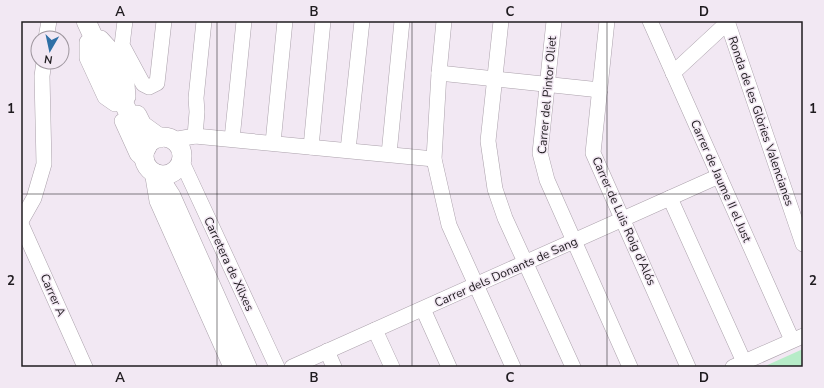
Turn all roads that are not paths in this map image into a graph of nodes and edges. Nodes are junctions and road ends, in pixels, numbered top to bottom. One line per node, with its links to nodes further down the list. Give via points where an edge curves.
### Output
1 (75, 21): 18 (street, Carretera de Xilxes, via 81,30)
2 (86, 21): 32 (main road, Carretera de Xilxes, via 137,132)
3 (93, 21): 18 (main road, Carretera de Xilxes)
4 (125, 21): 5 (street, via 122,45 143,84 149,87 157,83)
5 (164, 21)
6 (204, 21): 26 (street)
7 (244, 21): 27 (street)
8 (285, 21): 28 (street)
9 (323, 21): 29 (street)
10 (362, 21): 30 (street)
11 (402, 21): 31 (street)
12 (444, 21): 20 (street)
13 (501, 21): 22 (street)
14 (554, 21): 23 (street, Carrer del Pintor Oliet)
15 (607, 21): 24 (street, Carrer de Luis Roig d'Alós)
16 (650, 21): 21 (street, Carrer de Jaume II el Just)
17 (728, 21): 21 (street); 39 (street, Ronda de les Glòries Valencianes)
18 (94, 40): 25 (main road, Carretera de Xilxes)
19 (43, 70): 37 (street, via 44,164 34,198)
20 (439, 73): 22 (street); 33 (street)
21 (673, 73): 34 (street, Carrer de Jaume II el Just)
22 (495, 79): 23 (street); 40 (street, via 488,141 495,189)
23 (548, 84): 24 (street); 38 (street, Carrer del Pintor Oliet, via 540,153 546,180)
24 (600, 90): 36 (street, Carrer de Luis Roig d'Alós, via 594,152)
25 (121, 101): 32 (main road, Carretera de Xilxes, via 142,125); 32 (street, Carretera de Xilxes, via 137,154)
26 (195, 136): 27 (street); 32 (street)
27 (232, 139): 28 (street)
28 (273, 143): 29 (street)
29 (311, 147): 30 (street)
30 (348, 150): 31 (street)
31 (389, 154): 33 (street)
32 (163, 157): 48 (street, Carretera de Xilxes, via 157,201); 49 (main road, Carretera de Xilxes, via 171,196); 50 (street, Carretera de Xilxes)
33 (434, 159): 41 (street, via 449,225)
34 (719, 176): 35 (street, Carrer dels Donants de Sang); 44 (street, Carrer de Jaume II el Just)
35 (670, 198): 36 (street, Carrer dels Donants de Sang); 46 (street)
36 (623, 219): 38 (street, Carrer dels Donants de Sang); 58 (street, Carrer de Luis Roig d'Alós)
37 (21, 222): 47 (street, Carrer A)
38 (574, 241): 40 (street, Carrer dels Donants de Sang); 57 (street, Carrer del Pintor Oliet)
39 (803, 244)
40 (525, 263): 41 (street, Carrer dels Donants de Sang); 56 (street)
41 (476, 285): 42 (street, Carrer dels Donants de Sang); 55 (street)
42 (423, 309): 43 (street, Carrer dels Donants de Sang); 54 (street)
43 (376, 330): 45 (street, Carrer dels Donants de Sang); 53 (street)
44 (797, 338): 46 (street)
45 (327, 351): 51 (street, Carrer dels Donants de Sang); 52 (street)
46 (738, 365)
47 (86, 367)
48 (231, 367)
49 (247, 367)
50 (277, 367)
51 (292, 367)
52 (334, 367)
53 (392, 367)
54 (449, 367)
55 (513, 367)
56 (573, 367)
57 (630, 367)
58 (688, 367)

